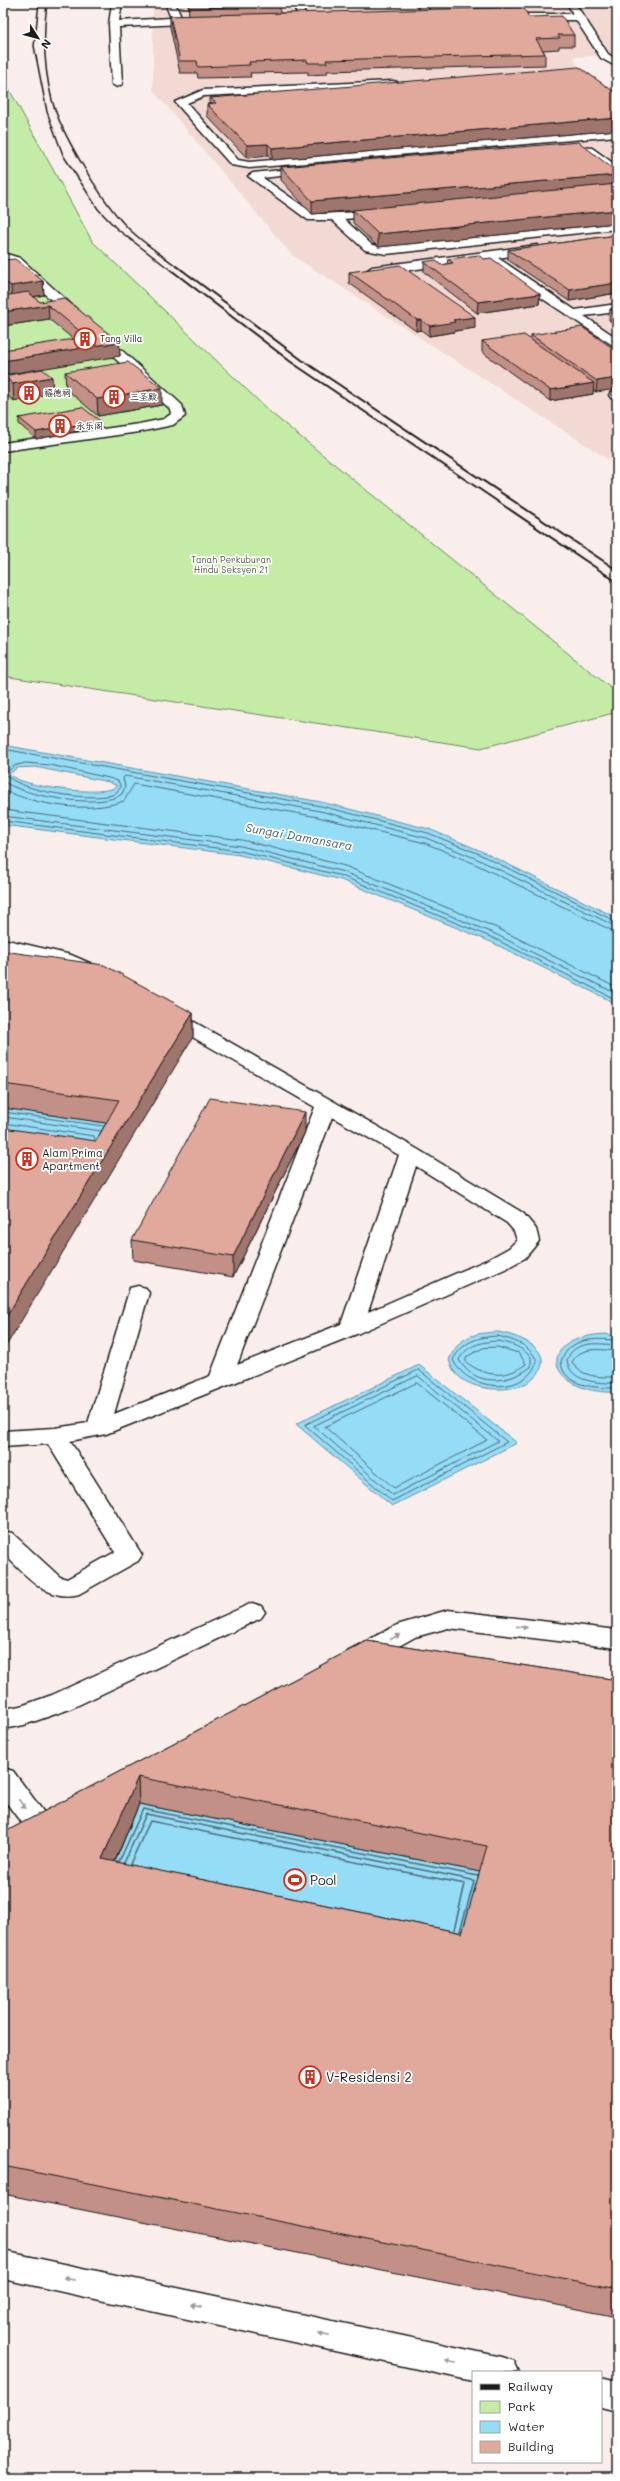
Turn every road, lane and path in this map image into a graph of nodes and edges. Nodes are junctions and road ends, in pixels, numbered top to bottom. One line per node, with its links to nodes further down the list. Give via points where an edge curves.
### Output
1 (117, 3): 12 (lane)
2 (170, 3): 10 (lane)
3 (298, 3): 9 (lane)
4 (423, 3): 6 (lane)
5 (570, 3): 8 (lane)
6 (426, 17)
7 (487, 17): 8 (lane)
8 (579, 17): 13 (lane, via 604,56)
9 (302, 18)
10 (177, 20): 11 (lane); 12 (lane)
11 (216, 20)
12 (114, 24): 14 (lane)
13 (617, 64)
14 (118, 84)
15 (393, 84): 16 (lane, via 203,93 180,102 235,163 249,165)
16 (617, 133)
17 (561, 150): 19 (lane, via 588,150)
18 (475, 157): 21 (lane, via 253,176 312,218)
19 (617, 171)
20 (398, 211): 21 (lane)
21 (335, 217): 22 (lane, via 369,248 386,250)
22 (617, 226)
23 (548, 248): 24 (lane)
24 (487, 256): 26 (lane); 28 (lane)
25 (3, 258): 30 (lane, via 16,261 177,408 178,416 168,422 139,428)
26 (362, 272)
27 (617, 308): 28 (lane)
28 (574, 314): 29 (lane)
29 (617, 344)
30 (3, 447)
31 (3, 945): 32 (lane, via 64,959)
32 (109, 981)
33 (149, 1004): 34 (lane)
34 (326, 1106): 35 (lane); 38 (lane)
35 (410, 1153): 37 (lane); 37 (lane, via 514,1218 525,1228 528,1241 517,1253 497,1264)
36 (138, 1293): 39 (lane)
37 (351, 1328): 38 (lane)
38 (220, 1380): 39 (lane)
39 (98, 1429): 40 (lane)
40 (54, 1436): 41 (lane); 42 (lane, via 129,1555 70,1588 52,1584)
41 (3, 1439)
42 (3, 1539)
43 (252, 1612): 46 (lane, via 61,1702 24,1715)
44 (617, 1639): 45 (lane, one-way to 44, via 406,1631 448,1619)
45 (335, 1669)
46 (3, 1719)
47 (3, 1778): 48 (lane, one-way to 48, via 51,1823)
48 (16, 1842)
49 (3, 2265): 50 (lane, one-way to 49)
50 (497, 2371)
51 (602, 2393): 52 (lane)
52 (617, 2396)

